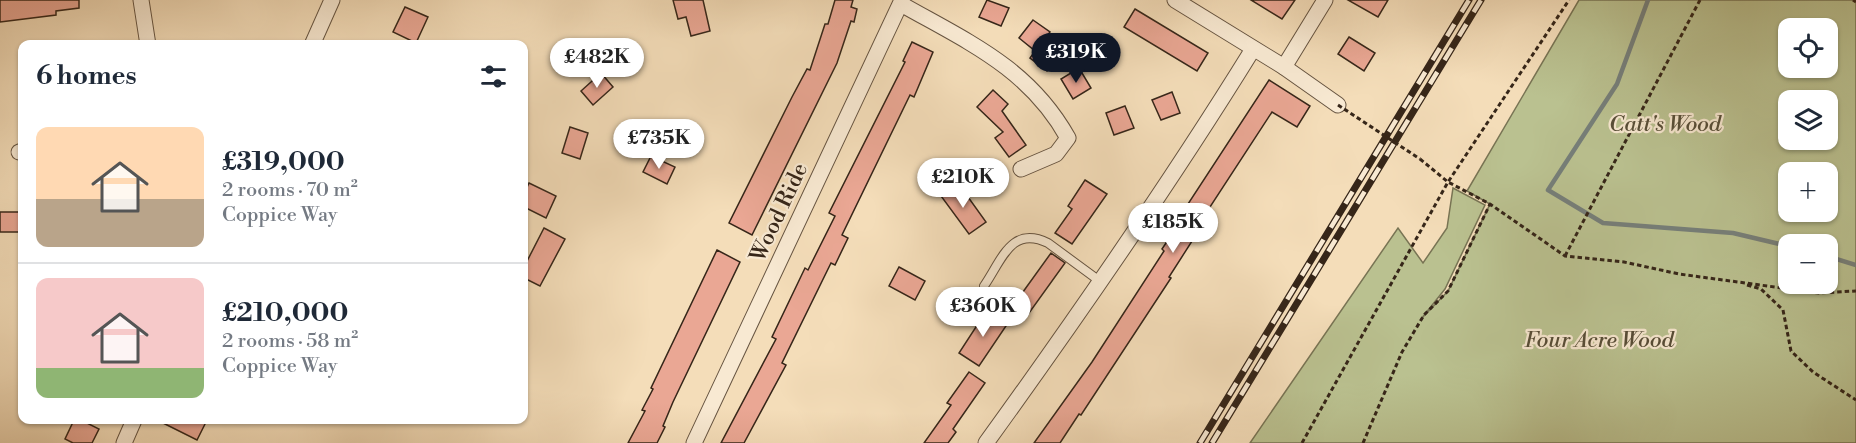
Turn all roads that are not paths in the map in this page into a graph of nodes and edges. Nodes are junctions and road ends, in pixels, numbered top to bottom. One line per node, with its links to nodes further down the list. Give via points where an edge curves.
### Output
1 (141, 0): 6 (street)
2 (332, 0): 7 (street)
3 (1175, 0): 8 (street)
4 (1324, 0): 9 (street)
5 (902, 2): 11 (street, via 1003,63 1053,111 1068,138 1056,154); 16 (street, Wood Ride)
6 (147, 40)
7 (314, 40)
8 (1253, 49): 9 (street); 12 (street, via 1178,171)
9 (1284, 67): 10 (street)
10 (1338, 105)
11 (1021, 169)
12 (1102, 283): 13 (lane, via 1048,243 1023,237 1012,244); 17 (street)
13 (984, 286)
14 (132, 424): 15 (street)
15 (124, 443)
16 (694, 443)
17 (986, 443)

